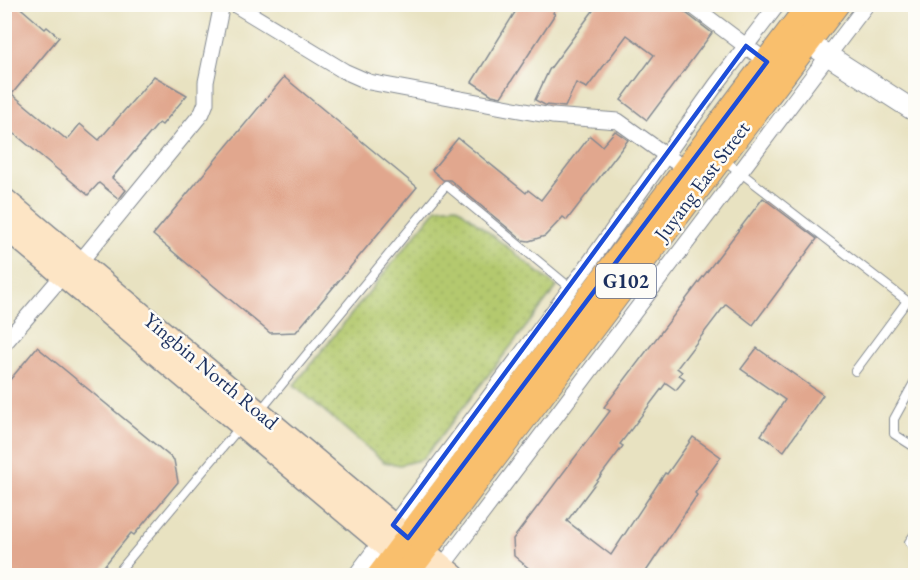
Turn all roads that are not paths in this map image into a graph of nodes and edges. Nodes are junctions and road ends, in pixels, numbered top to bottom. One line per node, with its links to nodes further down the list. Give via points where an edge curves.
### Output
1 (222, 4): 16 (street, via 202,113)
2 (234, 4): 12 (street, via 369,82 552,116 618,121)
3 (690, 4): 8 (street)
4 (778, 4): 8 (street)
5 (811, 4): 10 (highway, Juyang East Street / G102)
6 (836, 4): 9 (highway, Juyang East Street / G102)
7 (867, 4): 9 (street)
8 (746, 46): 10 (street); 12 (street)
9 (817, 49): 11 (street); 13 (highway, Juyang East Street / G102)
10 (767, 62): 12 (highway, Juyang East Street / G102)
11 (915, 112)
12 (676, 162): 17 (highway, Juyang East Street / G102)
13 (730, 164): 19 (lane, via 907,301); 25 (highway, Juyang East Street / G102)
14 (4, 199): 16 (main road, Yingbin North Road)
15 (4, 226): 16 (main road, Yingbin North Road)
16 (71, 268): 18 (street); 21 (main road, Yingbin North Road)
17 (579, 294): 21 (lane, via 446,185); 25 (highway, Juyang East Street / G102)
18 (4, 344)
19 (855, 371)
20 (915, 379): 22 (lane, via 894,419 894,434)
21 (250, 419): 25 (main road, Yingbin North Road); 26 (lane)
22 (915, 448)
23 (915, 532): 24 (lane, via 909,542)
24 (915, 551)
25 (414, 557): 27 (street); 28 (highway, G102)
26 (116, 576)
27 (355, 576)
28 (380, 576)

